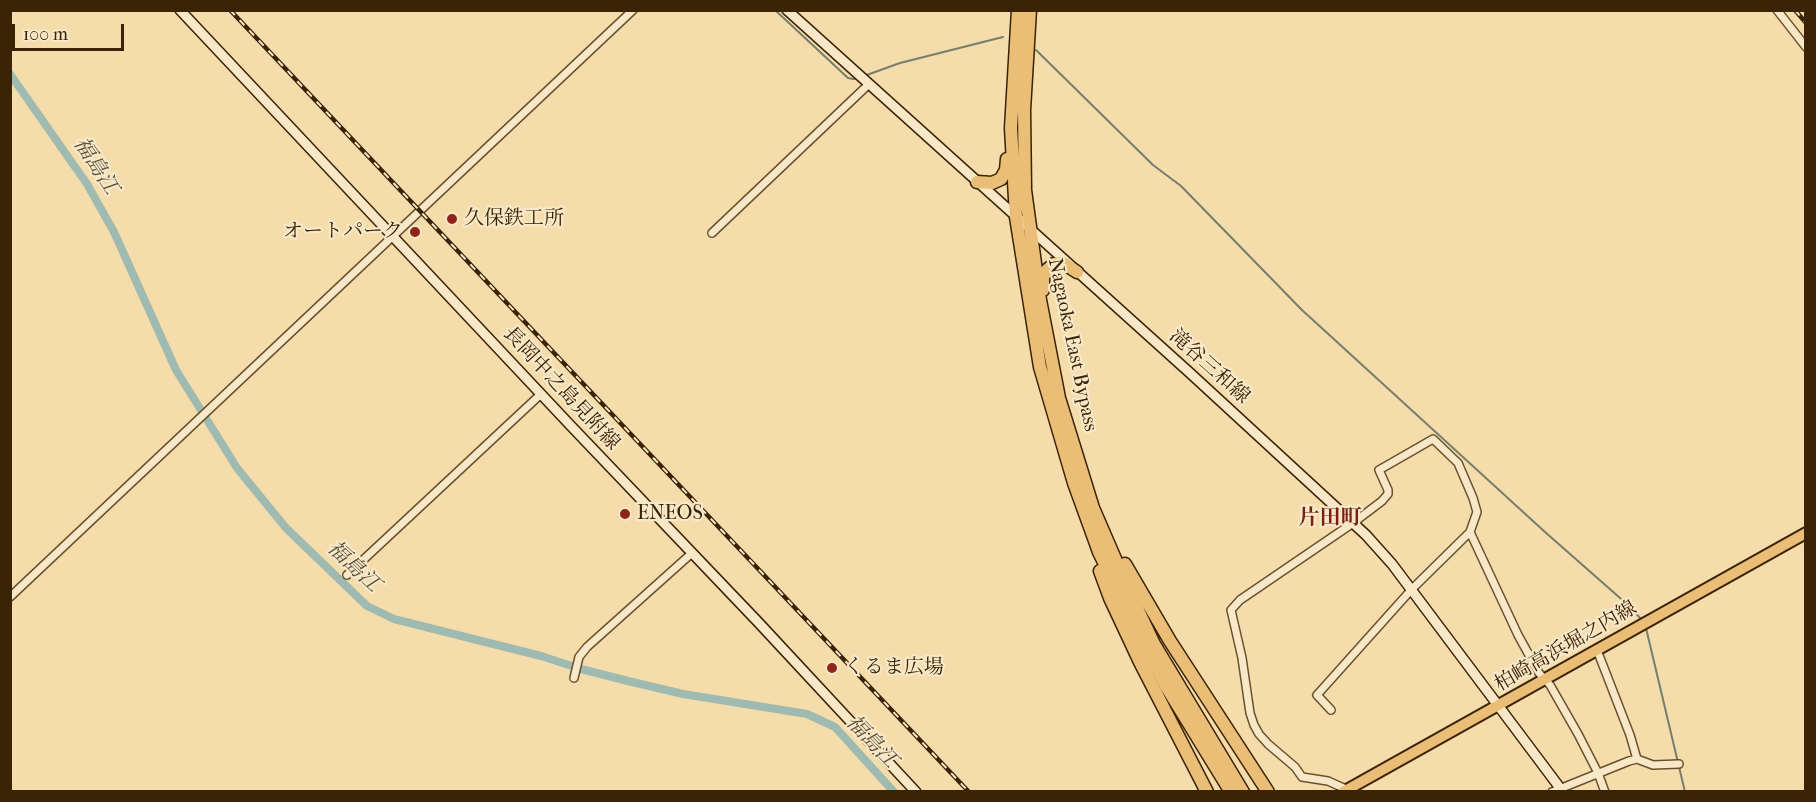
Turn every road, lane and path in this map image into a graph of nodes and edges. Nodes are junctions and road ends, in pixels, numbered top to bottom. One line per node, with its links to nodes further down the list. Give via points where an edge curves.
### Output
1 (180, 10): 13 (main road, 長岡中之島見附線)
2 (633, 10): 13 (street)
3 (787, 10): 8 (main road, 滝谷三和線)
4 (1016, 10): 9 (highway, via 1009,68 1006,170 996,182); 10 (highway, Nagaoka East Bypass, via 1011,128)
5 (1030, 10): 11 (highway, Nagaoka East Bypass, via 1023,149)
6 (1777, 10): 7 (street)
7 (1806, 47)
8 (869, 84): 9 (main road, 滝谷三和線); 12 (street)
9 (977, 182): 10 (main road, 滝谷三和線)
10 (1016, 217): 11 (main road, 滝谷三和線); 23 (highway, Nagaoka East Bypass, via 1040,367 1089,540)
11 (1030, 230): 14 (main road, 滝谷三和線); 16 (highway, Nagaoka East Bypass, via 1059,398)
12 (712, 233)
13 (393, 237): 15 (main road, 長岡中之島見附線); 24 (street)
14 (1077, 272): 16 (highway, via 1063,263 1054,264 1045,273 1043,285 1049,327); 17 (main road, 滝谷三和線)
15 (541, 394): 20 (main road, 長岡中之島見附線); 21 (street)
16 (1088, 492): 23 (highway, Nagaoka East Bypass)
17 (1353, 523): 18 (street, via 1388,494 1388,485 1379,470 1432,439 1458,463 1476,504); 22 (main road, 滝谷三和線); 35 (street, via 1231,610 1250,713 1259,734 1302,777 1328,781)
18 (1470, 532): 22 (street); 27 (street, via 1514,626)
19 (1806, 534): 25 (main road, 柏崎高浜堀之内線)
20 (692, 553): 26 (street, via 587,647); 36 (main road, 長岡中之島見附線)
21 (347, 575)
22 (1412, 590): 28 (main road, 滝谷三和線); 29 (street, via 1317,695)
23 (1123, 591): 33 (highway); 37 (highway, via 1140,662); 39 (highway, via 1191,673)
24 (10, 597)
25 (1597, 650): 27 (main road, 柏崎高浜堀之内線); 30 (street)
26 (574, 676)
27 (1545, 679): 28 (main road, 柏崎高浜堀之内線); 32 (street)
28 (1499, 706): 34 (main road, 滝谷三和線); 35 (main road, 柏崎高浜堀之内線)
29 (1330, 710)
30 (1637, 759): 31 (street, via 1653,765); 32 (street)
31 (1679, 764)
32 (1598, 773): 34 (street); 40 (street)
33 (1230, 785): 38 (highway)
34 (1559, 790)
35 (1347, 791)
36 (916, 792)
37 (1207, 792)
38 (1243, 792)
39 (1268, 792)
40 (1605, 792)

